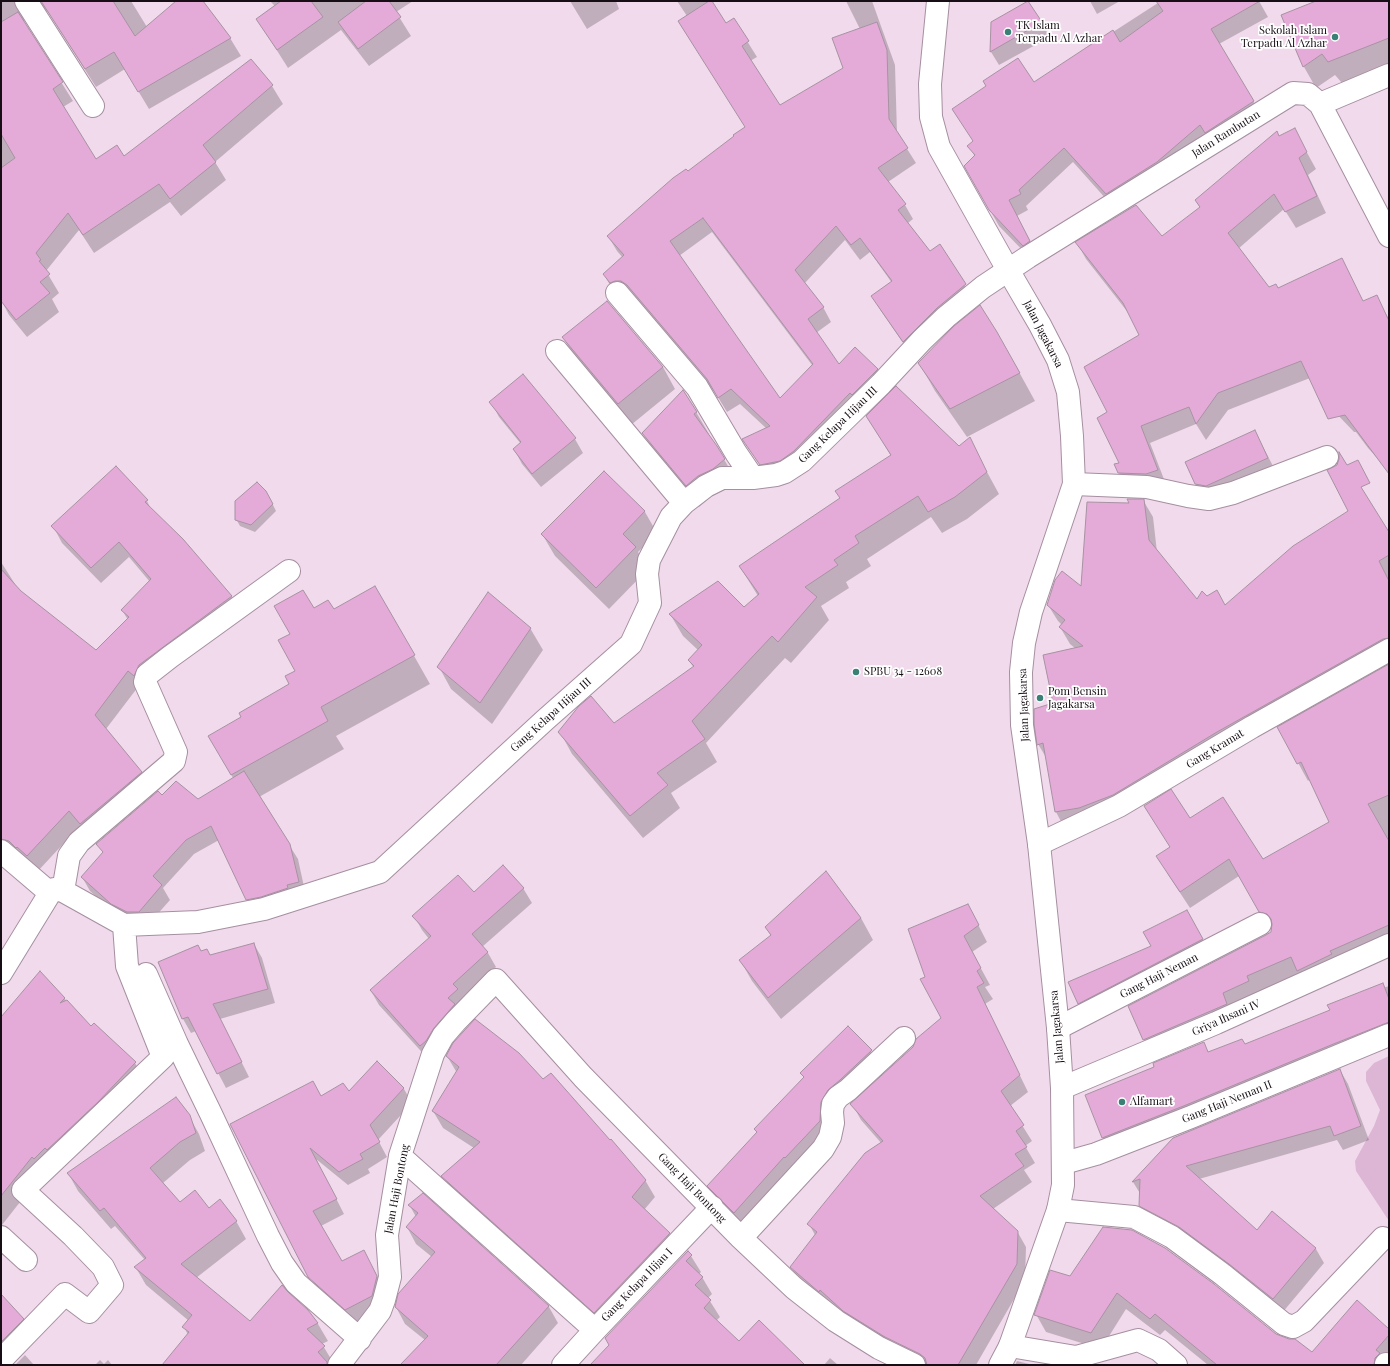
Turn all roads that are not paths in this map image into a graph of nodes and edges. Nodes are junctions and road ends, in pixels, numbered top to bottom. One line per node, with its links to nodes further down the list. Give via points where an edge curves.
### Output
1 (26, 1): 5 (street)
2 (938, 1): 7 (street, Jalan Jagakarsa, via 930,84 931,117 939,147)
3 (1389, 74): 4 (street)
4 (1320, 104): 6 (street); 7 (street, Jalan Rambutan, via 1308,94 1293,93)
5 (93, 106)
6 (1389, 236)
7 (1008, 270): 11 (street, Gang Kelapa Hijau III, via 946,317 802,461 785,472); 12 (street, Jalan Jagakarsa, via 1058,360 1068,392)
8 (617, 293): 11 (street, via 697,387)
9 (557, 351): 13 (street)
10 (1327, 457): 12 (street, via 1209,500 1147,487)
11 (753, 478): 13 (street, Gang Kelapa Hijau III, via 722,478 706,486)
12 (1074, 484): 16 (street, Jalan Jagakarsa, via 1031,612 1021,672 1022,725)
13 (684, 503): 20 (street, Gang Kelapa Hijau III, via 671,517 649,560 646,574 650,603 631,644 380,872 264,909 198,922)
14 (289, 571): 18 (street, via 147,675 144,682 176,752 174,761 79,842 70,856)
15 (1389, 650): 16 (street, Gang Kramat, via 1119,806)
16 (1039, 844): 24 (street, Jalan Jagakarsa)
17 (1, 851): 18 (street)
18 (56, 892): 20 (street); 22 (street)
19 (1260, 924): 24 (street, Gang Haji Neman)
20 (124, 925): 37 (street, via 176,1044 282,1263 296,1283); 39 (street, via 127,966 163,1057 23,1190 103,1267 112,1285 89,1312 65,1294)
21 (1389, 946): 27 (street, Griya Ihsani IV)
22 (3, 966)
23 (496, 980): 28 (street, Jalan Haji Bontong, via 456,1021 433,1054); 30 (street, Gang Haji Bontong, via 583,1077)
24 (1058, 1028): 27 (street, Jalan Jagakarsa)
25 (1389, 1035): 29 (street, Gang Haji Neman II, via 1191,1118 1096,1154)
26 (904, 1038): 33 (street, via 838,1097 833,1104 830,1137 823,1149)
27 (1062, 1088): 29 (street, Jalan Jagakarsa)
28 (400, 1156): 36 (street); 37 (street, Jalan Haji Bontong, via 387,1235 390,1277 380,1311)
29 (1064, 1163): 31 (street, Jalan Jagakarsa)
30 (712, 1207): 33 (street, Gang Haji Bontong); 36 (street, Gang Kelapa Hijau I)
31 (1058, 1210): 34 (street, via 1134,1217 1172,1237 1284,1324 1293,1327 1304,1321); 38 (street, Jalan Jagakarsa)
32 (1, 1237): 35 (street)
33 (741, 1238): 42 (street, Gang Haji Bontong, via 794,1288 836,1321 879,1348)
34 (1383, 1238)
35 (26, 1260)
36 (595, 1330): 41 (street, Gang Kelapa Hijau I)
37 (360, 1339): 40 (street, Jalan Haji Bontong)
38 (1010, 1346): 43 (street, Jalan Jagakarsa); 44 (street, via 1076,1357 1138,1340 1160,1350)
39 (1, 1360)
40 (341, 1364)
41 (563, 1365)
42 (914, 1365)
43 (1000, 1365)
44 (1176, 1365)

